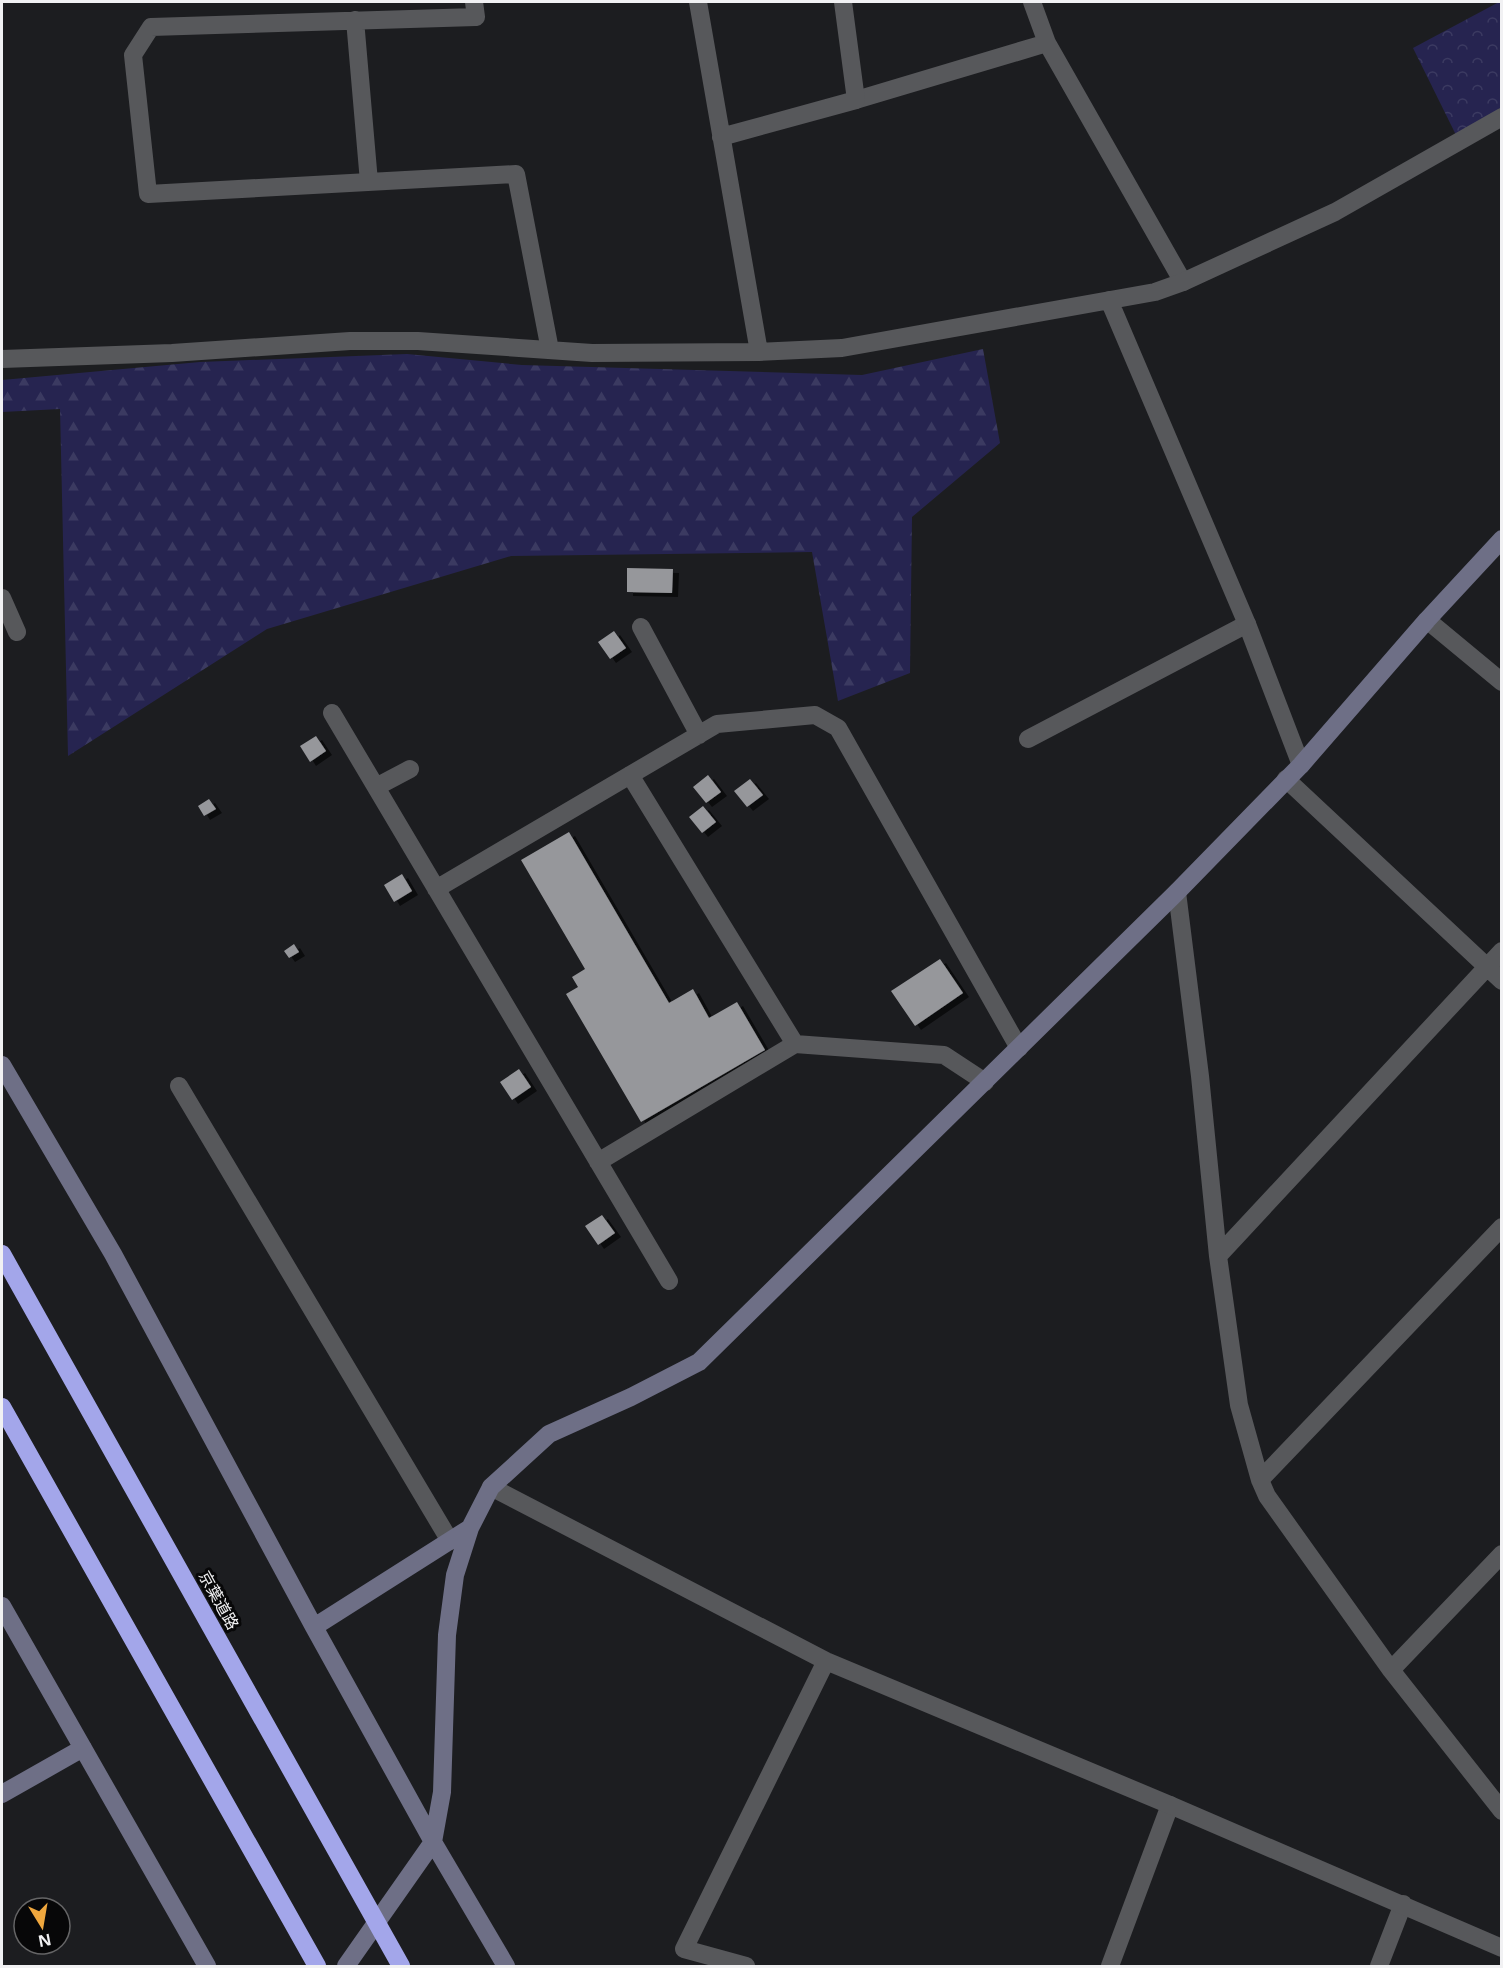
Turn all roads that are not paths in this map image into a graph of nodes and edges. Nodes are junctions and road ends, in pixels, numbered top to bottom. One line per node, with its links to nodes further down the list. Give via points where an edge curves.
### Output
1 (474, 2): 5 (street, via 476,16)
2 (698, 2): 9 (street)
3 (843, 2): 7 (street)
4 (1032, 2): 6 (street)
5 (355, 20): 10 (street); 10 (street, via 151,27 133,55 148,194)
6 (1047, 43): 7 (street); 11 (street)
7 (856, 100): 9 (street)
8 (1502, 117): 11 (street, via 1335,212)
9 (721, 137): 14 (street)
10 (369, 182): 13 (street, via 516,174)
11 (1183, 282): 12 (street)
12 (1109, 300): 14 (street, via 842,348); 19 (street)
13 (550, 350): 14 (street); 15 (street, via 418,341 350,341)
14 (759, 352)
15 (2, 359)
16 (1502, 539): 18 (street)
17 (2, 598): 21 (street)
18 (1427, 620): 22 (street); 26 (street)
19 (1247, 624): 25 (street); 26 (street)
20 (641, 627): 24 (street)
21 (17, 632)
22 (1502, 682)
23 (332, 713): 30 (street)
24 (699, 735): 28 (street); 37 (street, via 717,724 815,715 838,729)
25 (1028, 739)
26 (1301, 765): 29 (street)
27 (410, 769): 30 (street)
28 (630, 775): 31 (street); 36 (street)
29 (1286, 779): 32 (street); 34 (street)
30 (376, 787): 31 (street)
31 (436, 889): 41 (street)
32 (1177, 892): 37 (street); 44 (street)
33 (1502, 951): 34 (street)
34 (1486, 967): 35 (street); 44 (street)
35 (1502, 981)
36 (795, 1044): 39 (street, via 944,1055); 41 (street)
37 (1019, 1048): 39 (street)
38 (2, 1065): 53 (street, via 113,1254)
39 (985, 1082): 48 (street, via 699,1362 549,1434)
40 (179, 1086): 50 (street)
41 (598, 1162): 45 (street)
42 (1498, 1237): 47 (street)
43 (2, 1254): 66 (highway, 京葉道路)
44 (1218, 1256): 47 (street, via 1239,1405)
45 (669, 1281)
46 (2, 1407): 64 (highway)
47 (1260, 1480): 55 (street, via 1267,1496)
48 (490, 1487): 49 (street); 54 (street)
49 (470, 1528): 50 (street); 60 (street, via 455,1575 447,1635 442,1791)
50 (450, 1541): 53 (street)
51 (1502, 1554): 55 (street)
52 (2, 1606): 56 (street)
53 (314, 1627): 60 (street)
54 (826, 1661): 58 (street); 68 (street, via 684,1949)
55 (1391, 1670): 59 (street)
56 (83, 1748): 57 (street); 63 (street)
57 (2, 1794)
58 (1170, 1805): 61 (street); 69 (street)
59 (1502, 1811)
60 (433, 1842): 65 (street); 67 (street)
61 (1403, 1905): 62 (street); 70 (street)
62 (1502, 1948)
63 (207, 1966)
64 (317, 1966)
65 (346, 1966)
66 (401, 1966)
67 (506, 1966)
68 (746, 1966)
69 (1110, 1966)
70 (1379, 1966)

